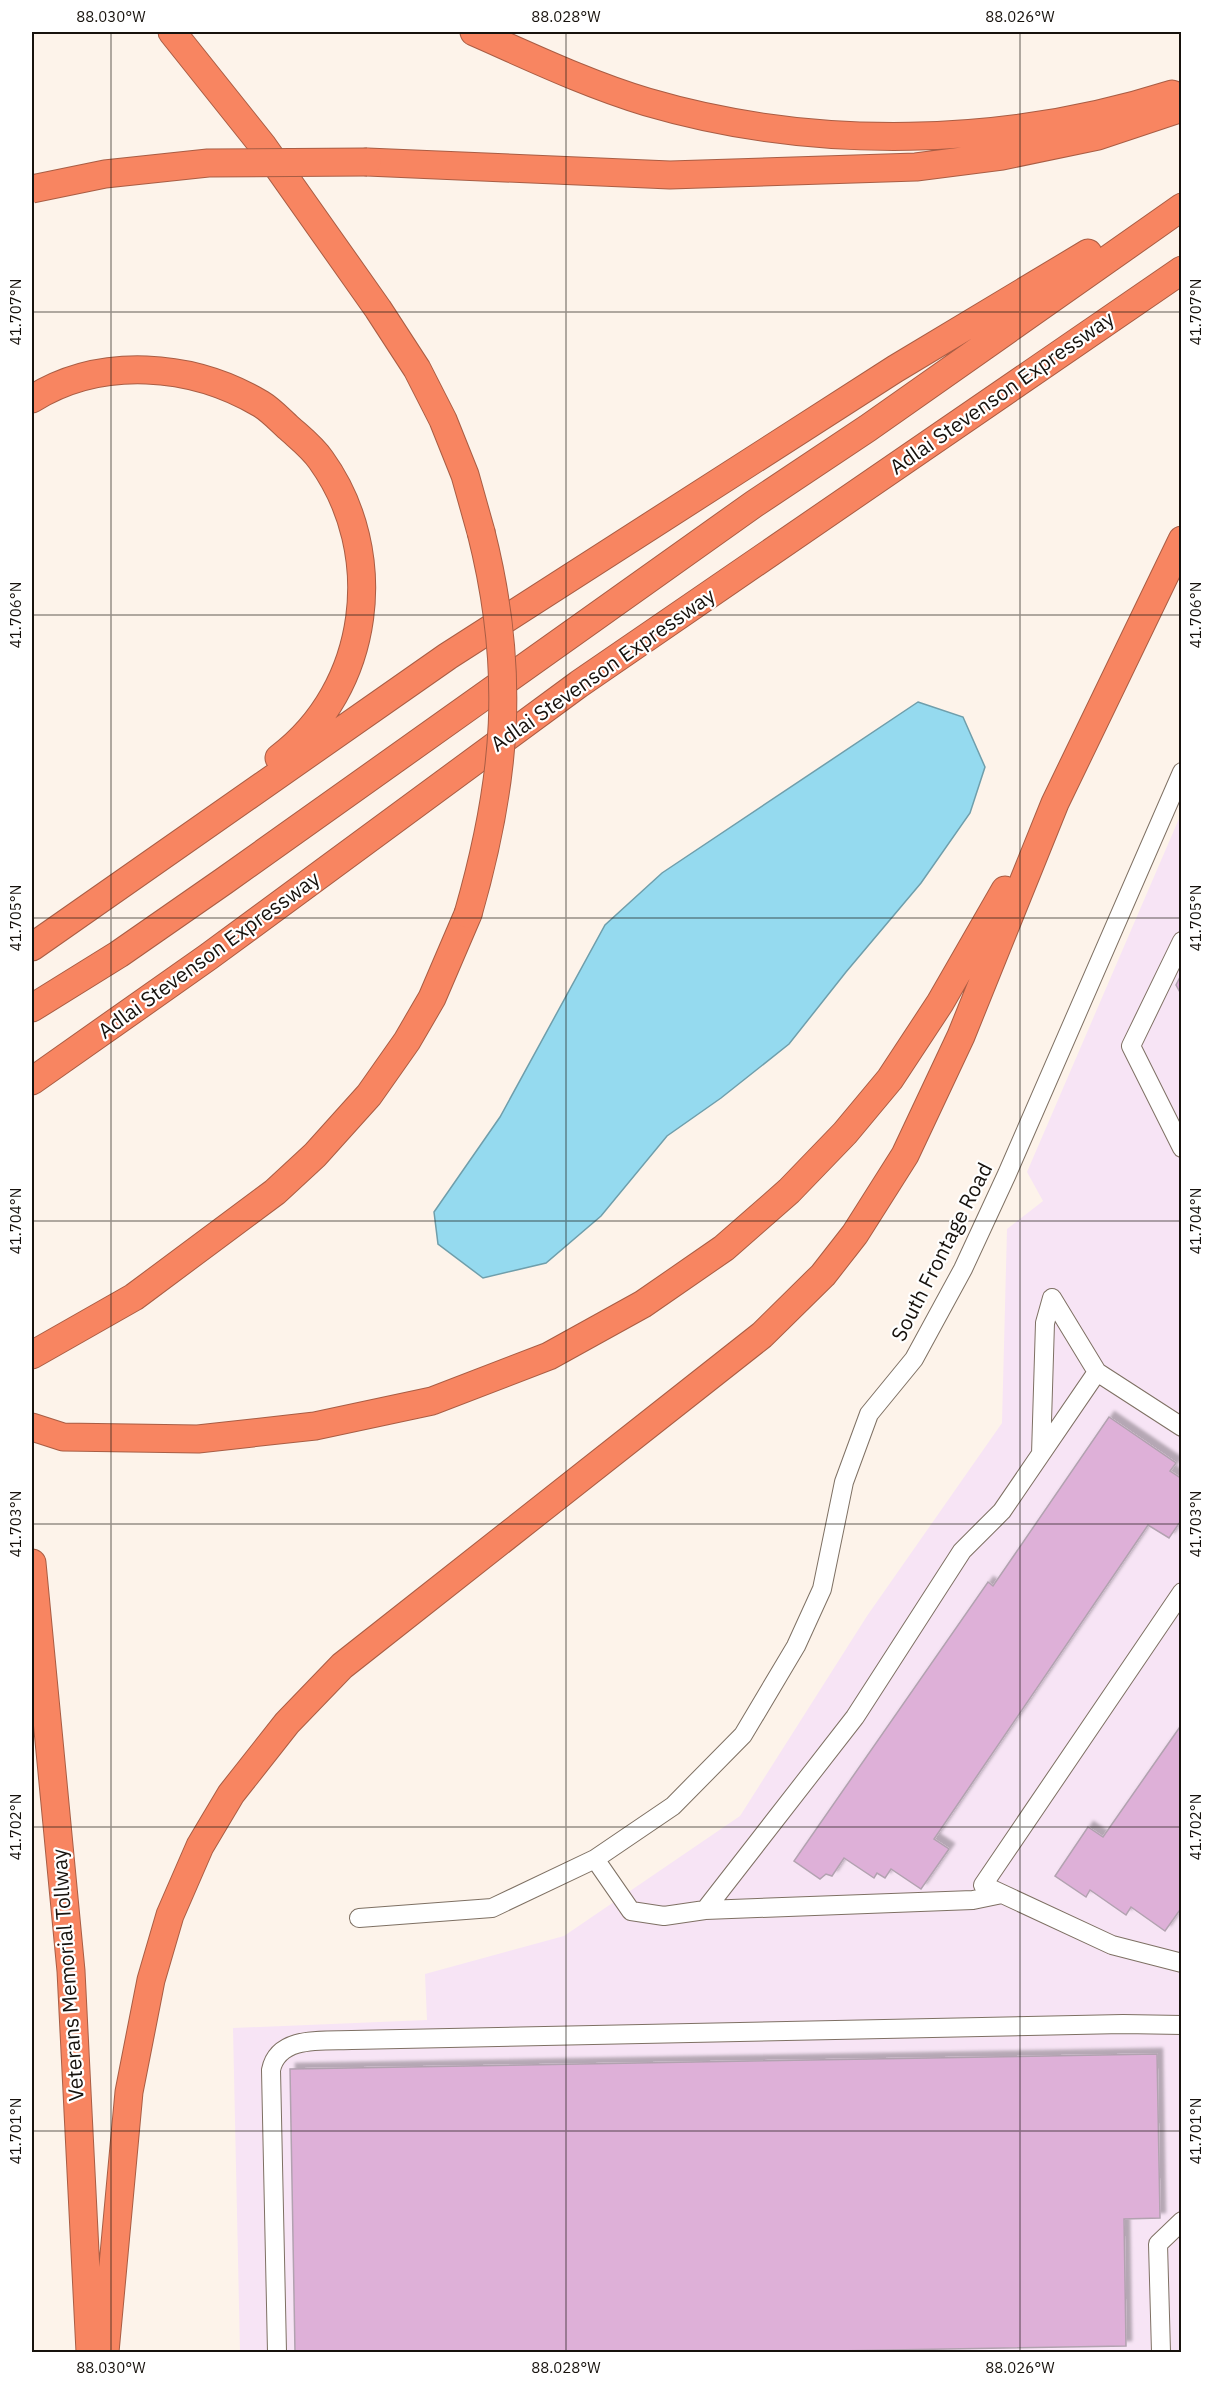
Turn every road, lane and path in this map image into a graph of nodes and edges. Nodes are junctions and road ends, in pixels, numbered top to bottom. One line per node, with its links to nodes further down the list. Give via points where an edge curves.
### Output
1 (172, 32): 19 (highway, bridge, via 263,146 378,309 417,369 443,420 465,475 481,532 501,636 503,715 497,792 468,914 432,998 369,1095 275,1192 134,1297)
2 (474, 32): 3 (highway, via 570,75 648,102 703,116 806,132 892,136 998,131 1095,114)
3 (1182, 91)
4 (1182, 108): 5 (highway, bridge, via 1098,136 1002,156 916,166 670,175 367,162 239,161 105,174)
5 (32, 189)
6 (1182, 197): 13 (highway, via 895,369 448,656)
7 (1182, 207): 16 (highway, via 224,881)
8 (1182, 270): 17 (highway, Adlai Stevenson Expressway, via 579,684 208,957)
9 (32, 399): 13 (highway, via 87,376 130,369 177,372 235,391 263,405 308,444 336,485 357,543 362,573 357,637 345,676 320,718 290,749 98,893)
10 (1182, 540): 12 (highway)
11 (1182, 772): 26 (street, South Frontage Road, via 963,1269 914,1359 869,1414 844,1482 822,1589 796,1646 743,1735 673,1806)
12 (1055, 803): 21 (highway, via 940,1003 890,1079 846,1133 789,1191 724,1248 643,1304 549,1356 432,1401 315,1426 198,1439 63,1437); 34 (highway, via 961,1036 905,1155 855,1234 823,1275 762,1335 342,1666 287,1723 231,1794 200,1846 170,1914 152,1980 129,2092)
13 (66, 924): 15 (highway)
14 (1182, 941): 18 (street, via 1131,1046)
15 (32, 947)
16 (32, 1008)
17 (32, 1081)
18 (1182, 1148)
19 (32, 1355)
20 (1096, 1372): 22 (street); 23 (street); 23 (street, via 1052,1298 1045,1323)
21 (32, 1427)
22 (1182, 1427)
23 (1041, 1454): 28 (street, via 1002,1511 963,1551 855,1717)
24 (32, 1563): 33 (highway, Veterans Memorial Tollway, via 71,1971)
25 (1182, 1592): 27 (street, via 983,1885)
26 (595, 1859): 28 (street, via 631,1911 664,1916); 29 (street, South Frontage Road, via 492,1908)
27 (1002, 1894): 28 (street, via 973,1900); 30 (street, via 1112,1945)
28 (705, 1910)
29 (359, 1918)
30 (1182, 1963)
31 (1182, 2025): 35 (street, via 733,2031 352,2040 293,2045 277,2056 271,2070)
32 (1182, 2221): 36 (street, via 1158,2244)
33 (90, 2352)
34 (105, 2352)
35 (277, 2352)
36 (1161, 2352)

